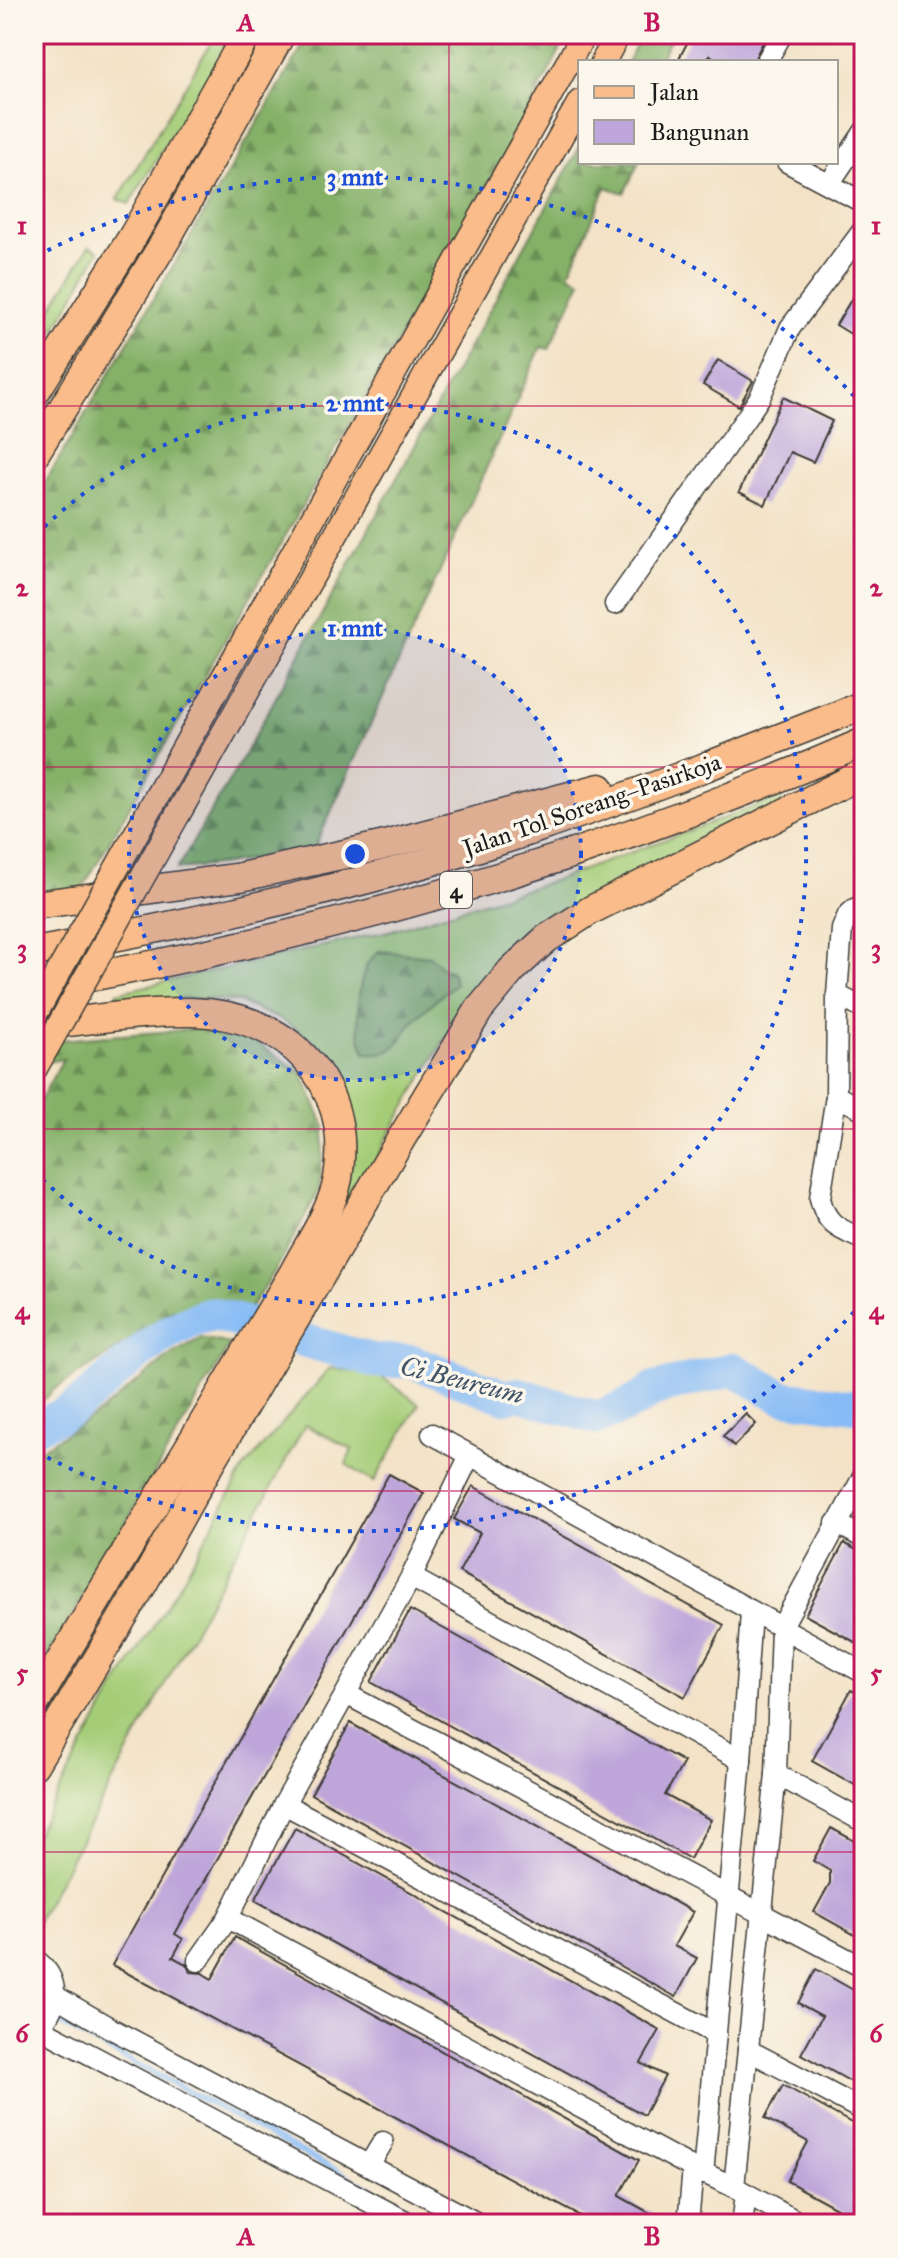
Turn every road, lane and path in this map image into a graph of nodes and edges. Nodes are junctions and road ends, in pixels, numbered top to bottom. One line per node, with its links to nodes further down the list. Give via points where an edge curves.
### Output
1 (247, 34): 14 (highway, via 133,236)
2 (281, 34): 15 (highway, via 166,240)
3 (584, 34): 27 (main road, bridge)
4 (618, 34): 6 (main road)
5 (782, 34): 7 (street)
6 (604, 60)
7 (767, 60)
8 (578, 106): 29 (main road, bridge)
9 (864, 132): 11 (street)
10 (791, 164): 11 (street)
11 (829, 184): 12 (street)
12 (864, 203)
13 (864, 229): 16 (street, via 790,328 760,397)
14 (34, 394)
15 (34, 455)
16 (615, 604)
17 (864, 705): 19 (highway, Jalan Tol Soreang–Pasirkoja / 4)
18 (864, 742): 24 (highway, Jalan Tol Soreang–Pasirkoja / 4, via 743,793 484,882 326,926 146,968)
19 (765, 744): 21 (highway, via 319,860 241,877); 23 (highway, Jalan Tol Soreang–Pasirkoja / 4, via 533,829 383,874 154,930)
20 (864, 773): 33 (highway, via 591,910 546,939 479,1010)
21 (34, 905)
22 (864, 910): 25 (street, via 856,908 842,929)
23 (34, 952)
24 (34, 987)
25 (837, 995): 26 (street); 30 (street)
26 (864, 1009)
27 (34, 1016)
28 (34, 1026): 33 (highway, via 193,1012 239,1018 279,1035 311,1064 333,1100 342,1138 338,1181)
29 (34, 1070)
30 (836, 1096): 31 (street); 32 (street, via 820,1198 833,1225)
31 (864, 1110)
32 (864, 1240)
33 (304, 1279): 34 (highway)
34 (252, 1370): 45 (highway); 47 (highway, via 130,1607)
35 (432, 1434): 36 (street)
36 (469, 1457): 40 (street); 41 (street)
37 (864, 1475): 38 (street)
38 (836, 1523): 39 (street); 42 (street)
39 (864, 1538)
40 (411, 1577): 44 (street); 46 (street)
41 (751, 1612): 42 (street); 46 (street)
42 (781, 1628): 43 (street); 48 (street)
43 (864, 1673)
44 (346, 1694): 49 (street); 51 (street)
45 (34, 1705)
46 (741, 1760): 51 (street)
47 (34, 1765)
48 (776, 1774): 50 (street); 52 (street)
49 (284, 1804): 53 (street); 59 (street)
50 (864, 1822)
51 (728, 1899): 52 (street); 59 (street)
52 (761, 1915): 56 (street); 60 (street)
53 (228, 1918): 55 (street); 64 (street)
54 (34, 1959): 57 (street, via 51,1976)
55 (198, 1961)
56 (864, 1968)
57 (55, 1996): 58 (street, via 50,2013); 63 (street)
58 (36, 2028): 66 (street)
59 (716, 2034): 64 (street)
60 (748, 2050): 61 (street); 65 (street)
61 (864, 2111)
62 (383, 2142): 63 (street)
63 (369, 2165): 67 (street)
64 (698, 2171): 65 (street); 68 (street)
65 (740, 2190): 69 (street); 70 (street)
66 (411, 2224)
67 (479, 2224)
68 (688, 2224)
69 (742, 2224)
70 (802, 2224)

